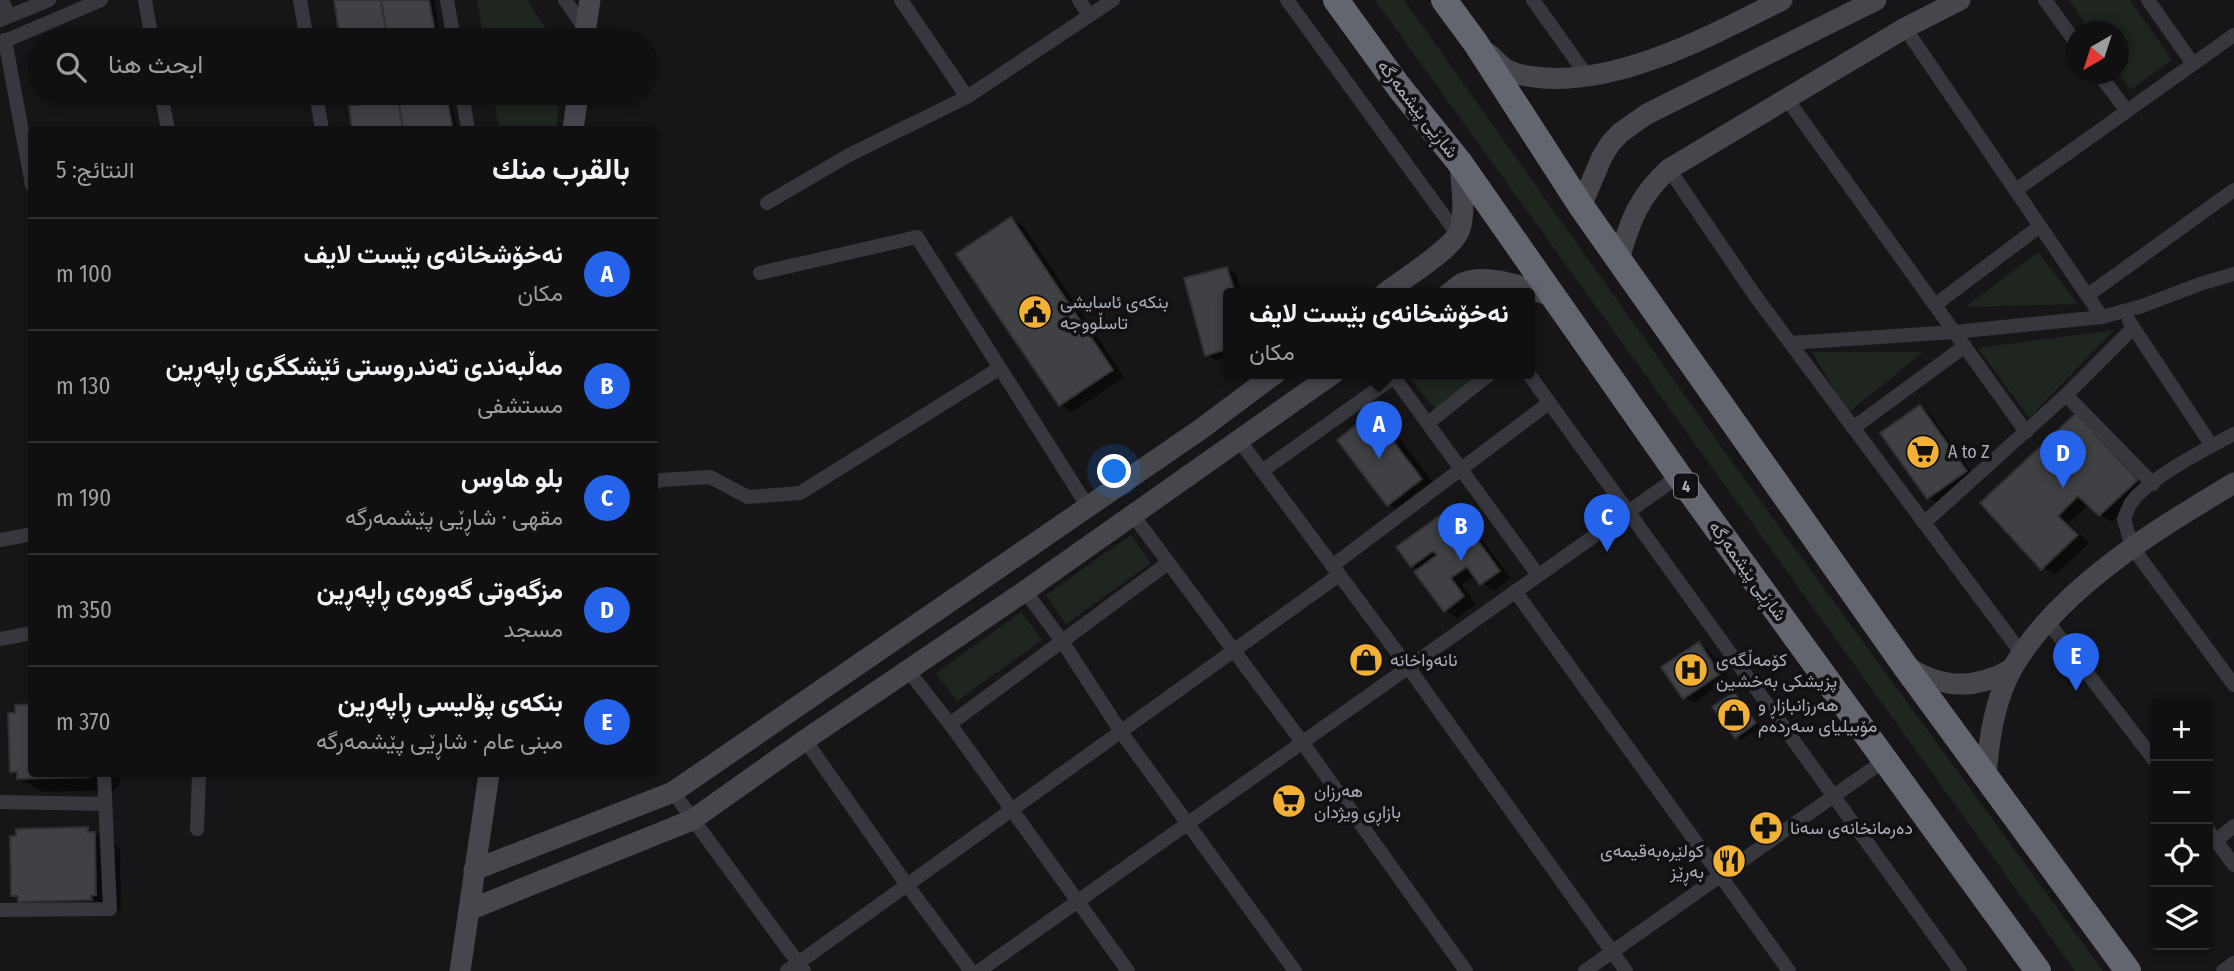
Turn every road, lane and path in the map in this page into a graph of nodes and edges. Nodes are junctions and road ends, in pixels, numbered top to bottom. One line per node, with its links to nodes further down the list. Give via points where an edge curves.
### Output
1 (2, 0): 22 (street)
2 (49, 0): 22 (street)
3 (102, 0): 23 (street)
4 (145, 0): 24 (street)
5 (300, 0): 25 (street)
6 (447, 0): 26 (street)
7 (565, 0): 27 (street)
8 (590, 0): 28 (main road)
9 (901, 0): 38 (street)
10 (1079, 0): 21 (street)
11 (1113, 0): 21 (street)
12 (1287, 0): 57 (street)
13 (1336, 0): 49 (highway, شاڕێی پێشمەرگە / 4)
14 (1444, 0): 34 (highway)
15 (1533, 0): 36 (street)
16 (1782, 0): 36 (main road, via 1669,53 1627,69)
17 (1877, 0): 55 (main road, via 1647,114 1620,133 1602,157)
18 (1960, 0): 29 (main road)
19 (2045, 0): 30 (street)
20 (2148, 0): 35 (street)
21 (1089, 15): 38 (street)
22 (4, 18)
23 (36, 28)
24 (150, 28)
25 (305, 28)
26 (452, 28)
27 (581, 28)
28 (586, 28)
29 (1905, 28): 39 (main road); 52 (street)
30 (2066, 28)
31 (28, 31): 33 (street)
32 (2234, 35): 35 (street)
33 (3, 42): 50 (street)
34 (1475, 42): 36 (main road, via 1506,69 1523,76); 55 (highway)
35 (2193, 64): 44 (street)
36 (1587, 76)
37 (2107, 84): 44 (street)
38 (967, 97): 54 (street, via 849,155)
39 (1787, 99): 51 (main road); 67 (street)
40 (163, 105): 45 (street)
41 (318, 105): 46 (street)
42 (464, 105): 47 (street)
43 (576, 105): 48 (main road)
44 (2127, 111): 52 (street)
45 (166, 126)
46 (321, 126)
47 (467, 126)
48 (574, 126)
49 (1460, 163): 57 (main road, via 1462,219); 66 (highway, شاڕێی پێشمەرگە / 4)
50 (28, 165)
51 (1669, 170): 58 (main road, via 1634,212); 72 (street)
52 (2015, 190): 56 (street)
53 (2234, 190): 65 (street)
54 (767, 203)
55 (1581, 206): 58 (highway)
56 (2040, 226): 65 (street); 67 (street)
57 (1458, 235): 61 (main road)
58 (1619, 259): 113 (highway)
59 (760, 273): 74 (street, via 917,237)
60 (2234, 274): 68 (street)
61 (1392, 288)
62 (1464, 288): 63 (main road, via 1483,279)
63 (1524, 288)
64 (1535, 291): 66 (main road)
65 (2088, 295): 69 (street)
66 (1552, 296): 91 (highway, شاڕێی پێشمەرگە / 4)
67 (1935, 305): 71 (street)
68 (2122, 312): 69 (street); 70 (street)
69 (2102, 317): 71 (street)
70 (2133, 328): 81 (street); 88 (street)
71 (1954, 332): 72 (street); 73 (street)
72 (1790, 343): 84 (street)
73 (1965, 346): 84 (street); 85 (street)
74 (1000, 368): 92 (street, via 800,493 748,497 710,477); 95 (street)
75 (1268, 379): 95 (main road)
76 (1325, 379): 87 (main road)
77 (1387, 379): 90 (street)
78 (1395, 379): 83 (street)
79 (1483, 379): 83 (street)
80 (1532, 379): 82 (street)
81 (2066, 395): 85 (street); 93 (street)
82 (1549, 403): 89 (street); 96 (street)
83 (1428, 423): 89 (street)
84 (1853, 428): 98 (street)
85 (2026, 432): 98 (street)
86 (2234, 434): 88 (street)
87 (1239, 440): 90 (street); 97 (main road)
88 (2212, 446): 93 (street)
89 (1461, 469): 103 (street); 104 (street)
90 (1262, 471): 103 (street)
91 (1679, 476): 96 (street); 122 (highway, شاڕێی پێشمەرگە / 4)
92 (658, 481)
93 (2153, 484): 101 (street, via 2132,502 2124,519)
94 (2234, 484): 101 (main road)
95 (1088, 507): 127 (main road)
96 (1629, 513): 104 (street); 128 (street)
97 (1133, 515): 102 (street); 105 (main road)
98 (1924, 523): 112 (street)
99 (28, 535): 100 (street)
100 (0, 540)
101 (2132, 547): 107 (main road); 116 (street)
102 (1168, 563): 110 (street); 111 (street)
103 (1336, 571): 111 (street); 114 (street)
104 (1538, 575): 106 (street)
105 (1025, 591): 110 (street); 115 (main road)
106 (1514, 591): 114 (street); 140 (street)
107 (2049, 622): 112 (main road); 121 (street)
108 (28, 634): 109 (street)
109 (0, 639)
110 (1062, 641): 117 (street); 118 (street)
111 (1233, 651): 118 (street); 120 (street)
112 (2017, 661): 113 (main road, via 1987,681 1960,685 1931,680); 123 (main road, via 1994,718)
113 (1905, 666): 123 (highway)
114 (1408, 667): 120 (street); 145 (street)
115 (907, 669): 117 (street); 119 (main road)
116 (2234, 685)
117 (950, 724): 131 (street)
118 (1121, 732): 131 (street); 133 (street)
119 (805, 740): 132 (main road); 141 (street)
120 (1302, 742): 133 (street); 153 (street)
121 (2150, 754)
122 (1885, 760): 128 (street); 158 (highway, شاڕێی پێشمەرگە / 4)
123 (1986, 776): 159 (highway)
124 (104, 777): 130 (street)
125 (199, 777): 135 (street)
126 (489, 777): 139 (main road)
127 (673, 792): 132 (street); 139 (main road)
128 (1833, 796): 140 (street); 157 (street)
129 (0, 802): 130 (street)
130 (106, 804): 143 (street, via 110,909)
131 (1010, 811): 141 (street); 142 (street)
132 (692, 820): 144 (main road); 147 (street)
133 (1187, 824): 142 (street); 152 (street)
134 (2234, 826): 136 (street)
135 (197, 829)
136 (2213, 835)
137 (2213, 836): 138 (street)
138 (2234, 865)
139 (474, 870): 144 (main road)
140 (1720, 875): 145 (street); 156 (street)
141 (906, 885): 147 (street); 149 (street)
142 (1077, 901): 150 (street); 151 (street)
143 (0, 909)
144 (469, 910): 148 (main road)
145 (1612, 952): 154 (street); 155 (street)
146 (2234, 963): 160 (street)
147 (796, 968)
148 (460, 971)
149 (971, 971)
150 (979, 971)
151 (1128, 971)
152 (1294, 971)
153 (1466, 971)
154 (1585, 971)
155 (1626, 971)
156 (1789, 971)
157 (1960, 971)
158 (2038, 971)
159 (2128, 971)
160 (2223, 971)

